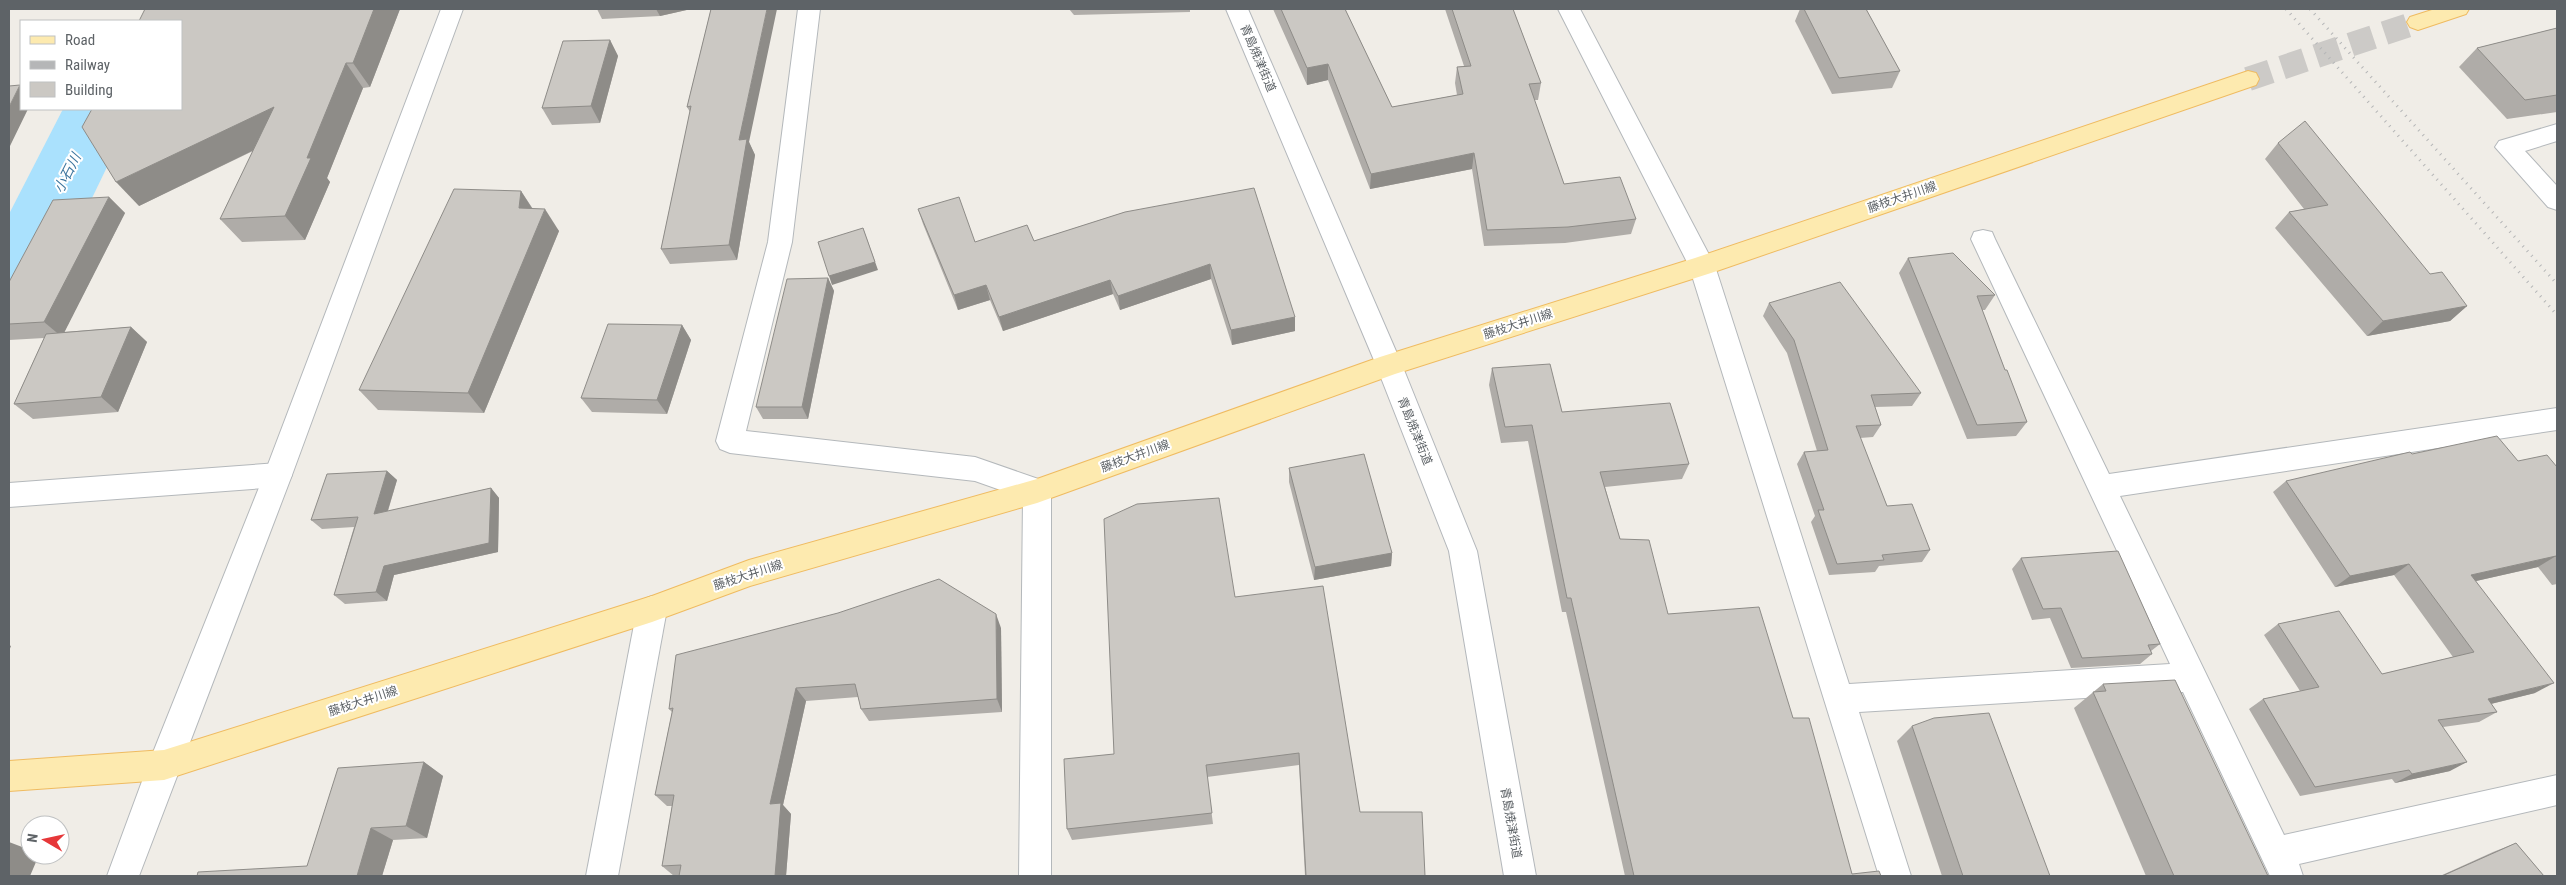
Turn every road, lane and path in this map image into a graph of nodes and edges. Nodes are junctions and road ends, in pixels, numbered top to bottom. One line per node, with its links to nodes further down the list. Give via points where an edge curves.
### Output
1 (452, 9): 14 (street)
2 (809, 9): 16 (street, via 780,242 730,442 975,469)
3 (1237, 9): 12 (street, 青島焼津街道)
4 (1569, 9): 11 (street)
5 (2458, 9): 6 (main road)
6 (2418, 22)
7 (2248, 79): 11 (main road, 藤枝大井川線)
8 (2557, 133): 9 (street, via 2508,147)
9 (2557, 201)
10 (1983, 239): 15 (street)
11 (1702, 266): 12 (main road, 藤枝大井川線); 20 (street)
12 (1389, 365): 16 (main road, 藤枝大井川線); 28 (street, 青島焼津街道, via 1463,551)
13 (2557, 419): 15 (street)
14 (278, 475): 17 (street); 21 (street)
15 (2100, 487): 19 (street)
16 (1037, 491): 18 (main road, 藤枝大井川線, via 749,573); 27 (street)
17 (9, 495)
18 (652, 608): 21 (main road, 藤枝大井川線); 26 (street)
19 (2191, 678): 20 (street); 24 (street)
20 (1838, 699): 29 (street)
21 (164, 765): 22 (main road, 藤枝大井川線); 25 (street)
22 (9, 776)
23 (2557, 790): 24 (street)
24 (2282, 865)
25 (123, 876)
26 (602, 876)
27 (1035, 876)
28 (1520, 876)
29 (1895, 876)

